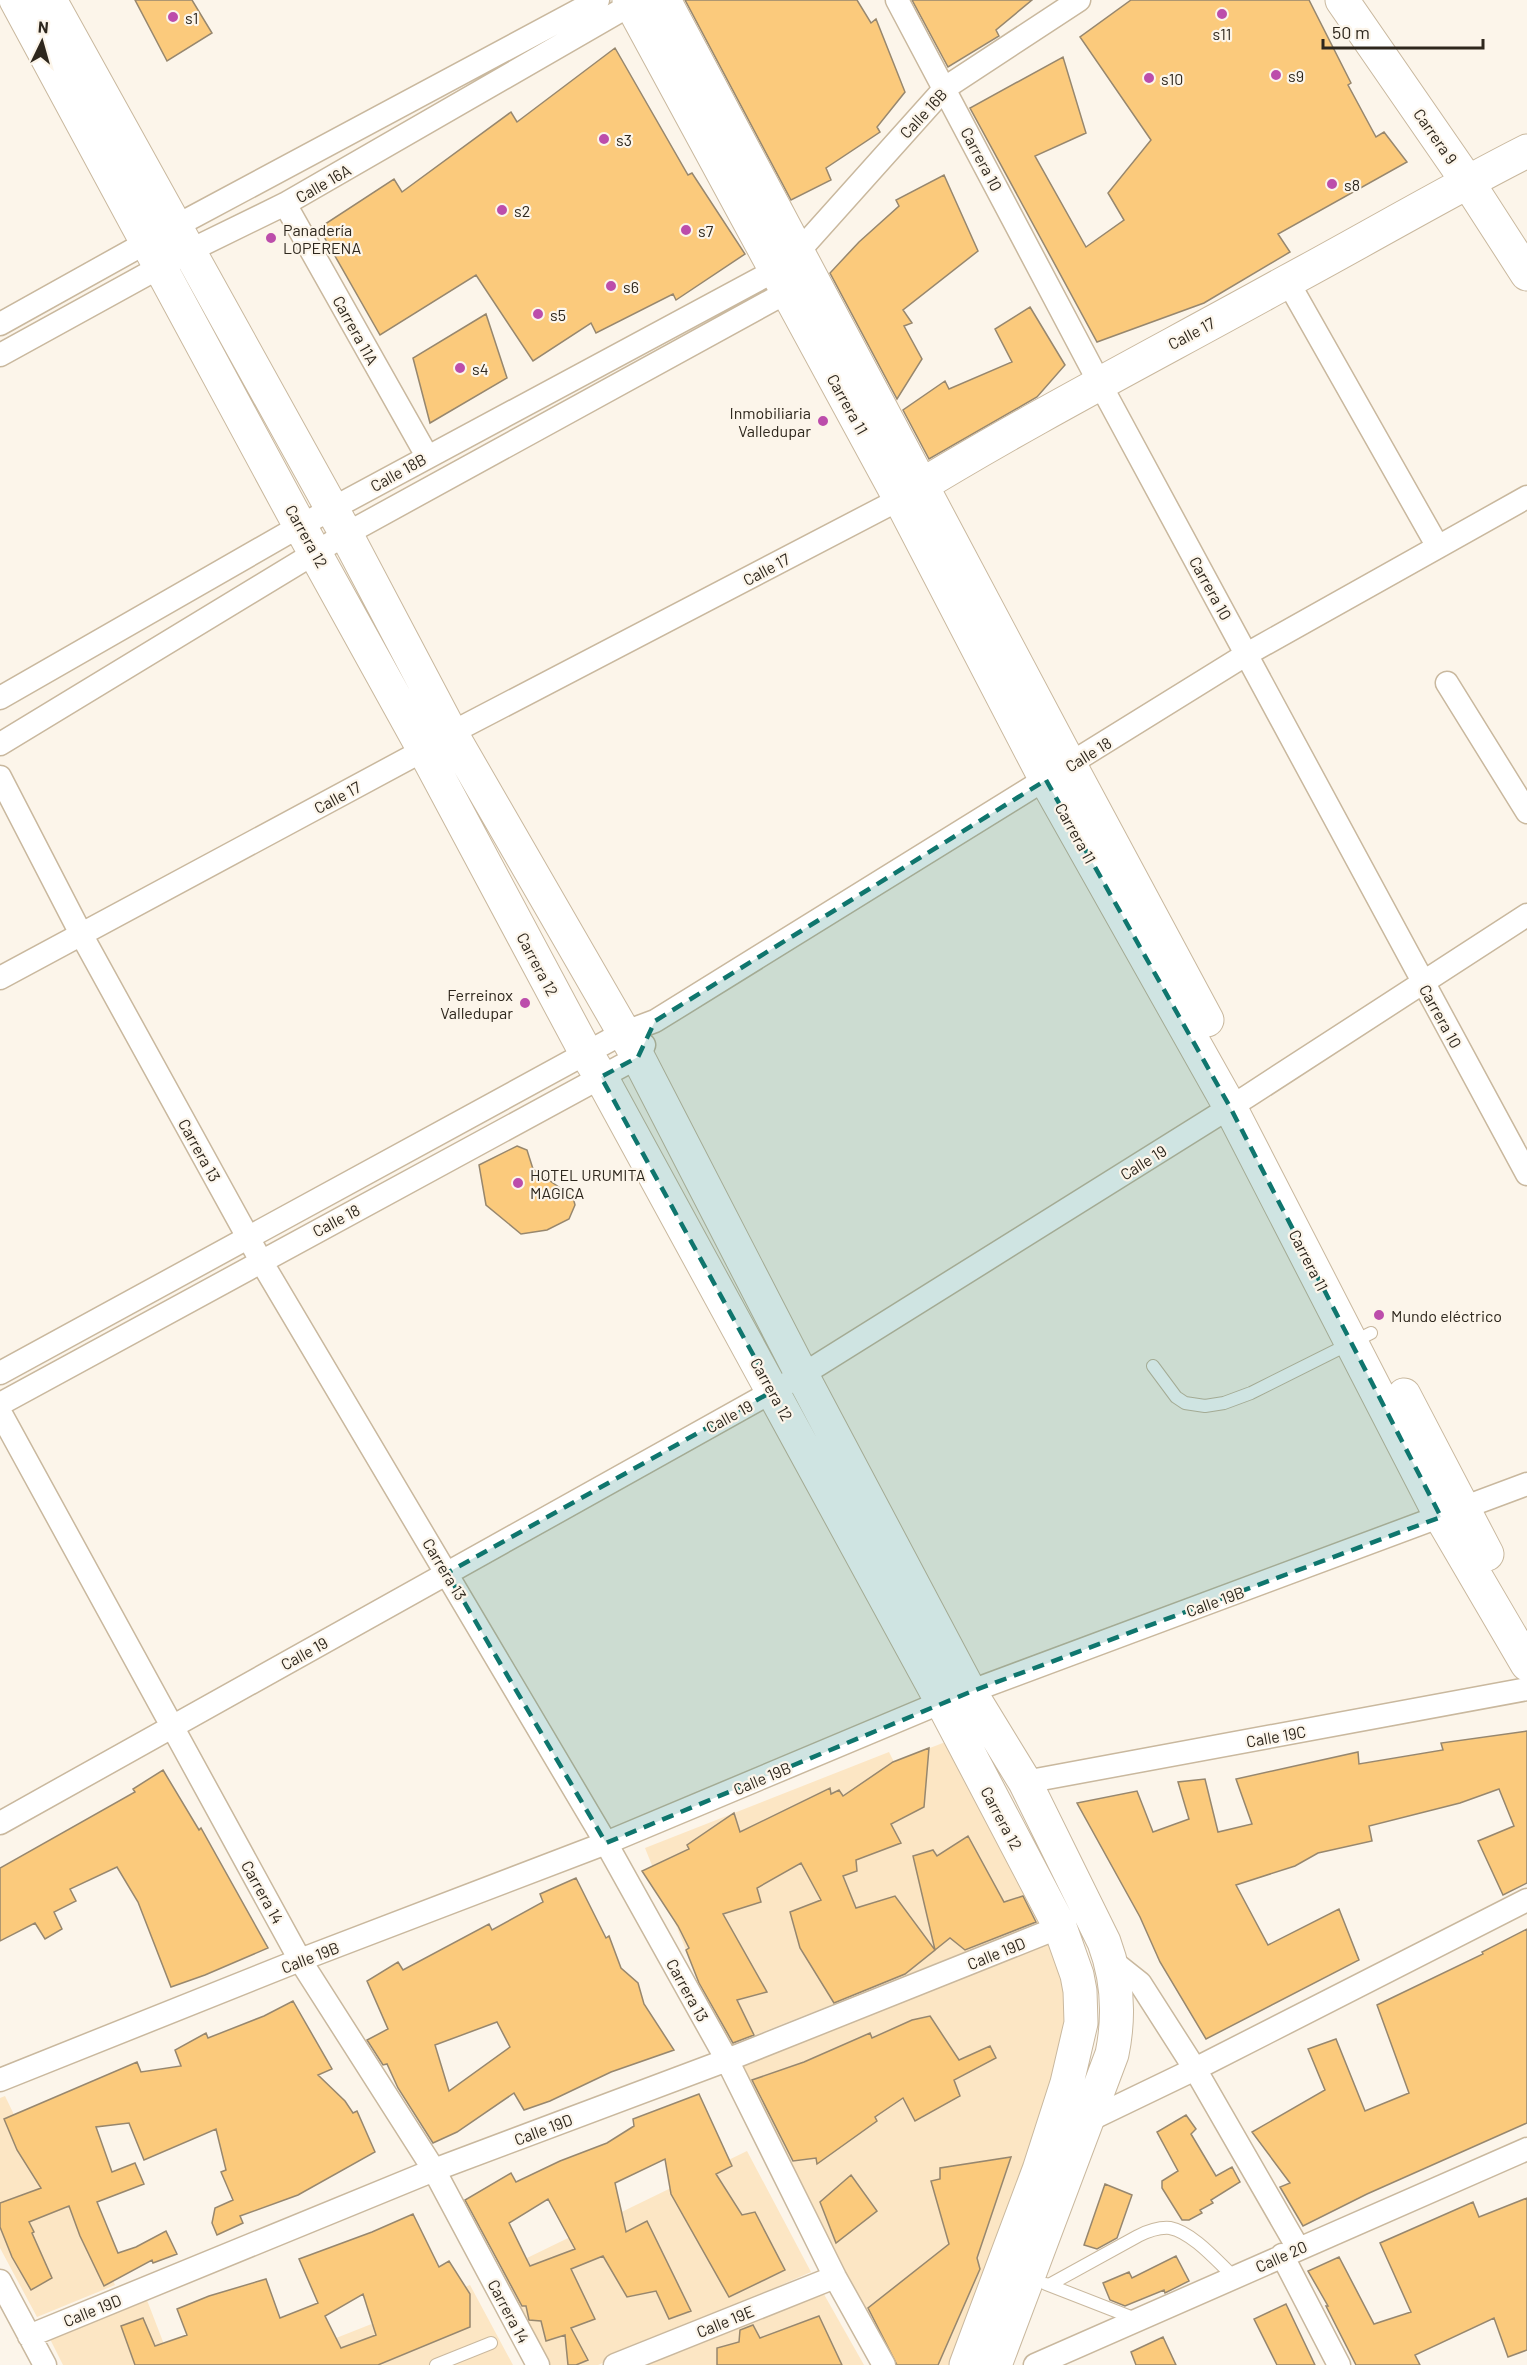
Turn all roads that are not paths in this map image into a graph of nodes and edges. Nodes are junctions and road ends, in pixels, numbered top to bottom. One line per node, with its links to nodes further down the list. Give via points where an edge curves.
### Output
1 (16, 0): 13 (street, Carrera 12)
2 (50, 0): 13 (street, Carrera 12)
3 (598, 0): 13 (street, Calle 16A)
4 (664, 0): 14 (street, Carrera 11)
5 (897, 0): 9 (street, Carrera 10)
6 (1079, 0): 9 (street, Calle 16B)
7 (1342, 0): 11 (street, Carrera 9)
8 (633, 1): 12 (street, Calle 16A); 14 (street, Carrera 11)
9 (945, 88): 14 (street, Calle 16B); 19 (street, Carrera 10)
10 (1527, 151): 11 (street, Calle 17)
11 (1467, 181): 15 (street, Carrera 9); 16 (street, Calle 17)
12 (285, 204): 13 (street, Calle 16A); 20 (street, Carrera 11A)
13 (169, 247): 17 (street, Calle 16A); 18 (street, Calle 16A); 23 (street, Carrera 12); 24 (street, Carrera 12)
14 (798, 263): 20 (street, Calle 18B); 21 (street, Carrera 11); 23 (street, Calle 18B)
15 (1527, 274)
16 (1288, 282): 19 (street, Calle 17); 25 (street)
17 (0, 324)
18 (0, 355)
19 (1099, 382): 21 (street, Calle 17); 27 (street, Carrera 10)
20 (428, 456): 23 (street, Calle 18B)
21 (911, 492): 30 (street, Calle 17); 32 (street, Carrera 11)
22 (1527, 497): 25 (street, Calle 18)
23 (339, 522): 24 (street, Calle 18B); 26 (street, Calle 18B); 30 (street, Carrera 12)
24 (300, 526): 26 (street, Carrera 12); 29 (street, Calle 18B)
25 (1438, 547): 27 (street, Calle 18)
26 (317, 554): 30 (street, Carrera 12); 31 (street, Calle 18B)
27 (1247, 654): 32 (street, Calle 18); 38 (street, Carrera 10)
28 (1447, 683): 34 (street)
29 (0, 698)
30 (438, 741): 36 (street, Calle 17); 39 (street, Carrera 12); 40 (street, Carrera 12)
31 (0, 744)
32 (1058, 772): 39 (street, Calle 18, via 655,1021); 41 (street, Carrera 11)
33 (0, 777): 36 (street, Carrera 13)
34 (1527, 812)
35 (1527, 915): 38 (street, Calle 19)
36 (81, 934): 37 (street, Calle 17); 43 (street, Carrera 13)
37 (0, 978)
38 (1424, 984): 41 (street, Calle 19); 42 (street, Carrera 10)
39 (631, 1045): 40 (street, Calle 18); 48 (street, Carrera 12)
40 (593, 1065): 43 (street, Calle 18); 44 (street, Calle 18); 49 (street, Carrera 12)
41 (1239, 1101): 45 (street, Carrera 11); 48 (street, Calle 19)
42 (1527, 1174)
43 (248, 1238): 44 (street, Carrera 13); 47 (street, Calle 18)
44 (261, 1261): 50 (street, Calle 18); 54 (street, Carrera 13)
45 (1361, 1338): 46 (lane, via 1251,1393 1205,1406 1176,1397); 53 (street, Carrera 11)
46 (1153, 1366)
47 (0, 1373)
48 (802, 1375): 49 (street, Calle 19); 58 (street, Carrera 12)
49 (773, 1391): 54 (street, Calle 19); 58 (street, Carrera 12)
50 (0, 1404)
51 (0, 1412): 59 (street, Carrera 14)
52 (1527, 1485): 53 (street, Calle 19B)
53 (1452, 1513): 55 (street, Carrera 11); 56 (street, Carrera 11); 58 (street, Calle 19B)
54 (447, 1574): 59 (street, Calle 19); 62 (street, Carrera 13)
55 (1527, 1630)
56 (1527, 1664)
57 (1527, 1689): 60 (street, Calle 19C)
58 (956, 1697): 60 (street, Carrera 12); 62 (street, Calle 19B); 64 (street, Carrera 12)
59 (171, 1726): 61 (street, Calle 19); 65 (street, Carrera 14)
60 (1025, 1782): 66 (street, Carrera 12)
61 (0, 1823)
62 (606, 1844): 65 (street, Calle 19B); 67 (street, Carrera 13)
63 (1527, 1900): 68 (street)
64 (1059, 1928): 67 (street, Calle 19D); 86 (street, Carrera 12, via 1068,1945 1080,1991 1078,2039 1039,2170)
65 (300, 1960): 69 (street, Calle 19B); 72 (street, Carrera 14)
66 (1111, 1960): 68 (street, via 1140,1983); 70 (street, Carrera 12, via 1117,1997 1116,2035)
67 (727, 2060): 72 (street, Calle 19D); 74 (street, Carrera 13)
68 (1195, 2069): 70 (street); 73 (street)
69 (0, 2080)
70 (1087, 2121): 77 (street, Carrera 12)
71 (1527, 2149): 73 (street, Calle 20)
72 (434, 2170): 79 (street, Calle 19D); 83 (street, Carrera 14)
73 (1290, 2252): 75 (street, Calle 20); 89 (street)
74 (836, 2277): 84 (street, Calle 19E); 85 (street, Carrera 13)
75 (1234, 2277): 77 (lane, via 1191,2238 1168,2228 1152,2230); 78 (street, Calle 20)
76 (0, 2281): 79 (street)
77 (1039, 2281): 78 (lane); 87 (street, Carrera 12)
78 (1137, 2320): 88 (street, Calle 20)
79 (28, 2336): 81 (street)
80 (491, 2343): 82 (lane)
81 (45, 2365)
82 (436, 2365)
83 (538, 2365)
84 (615, 2365)
85 (884, 2365)
86 (966, 2365)
87 (995, 2365)
88 (1035, 2365)
89 (1339, 2365)

